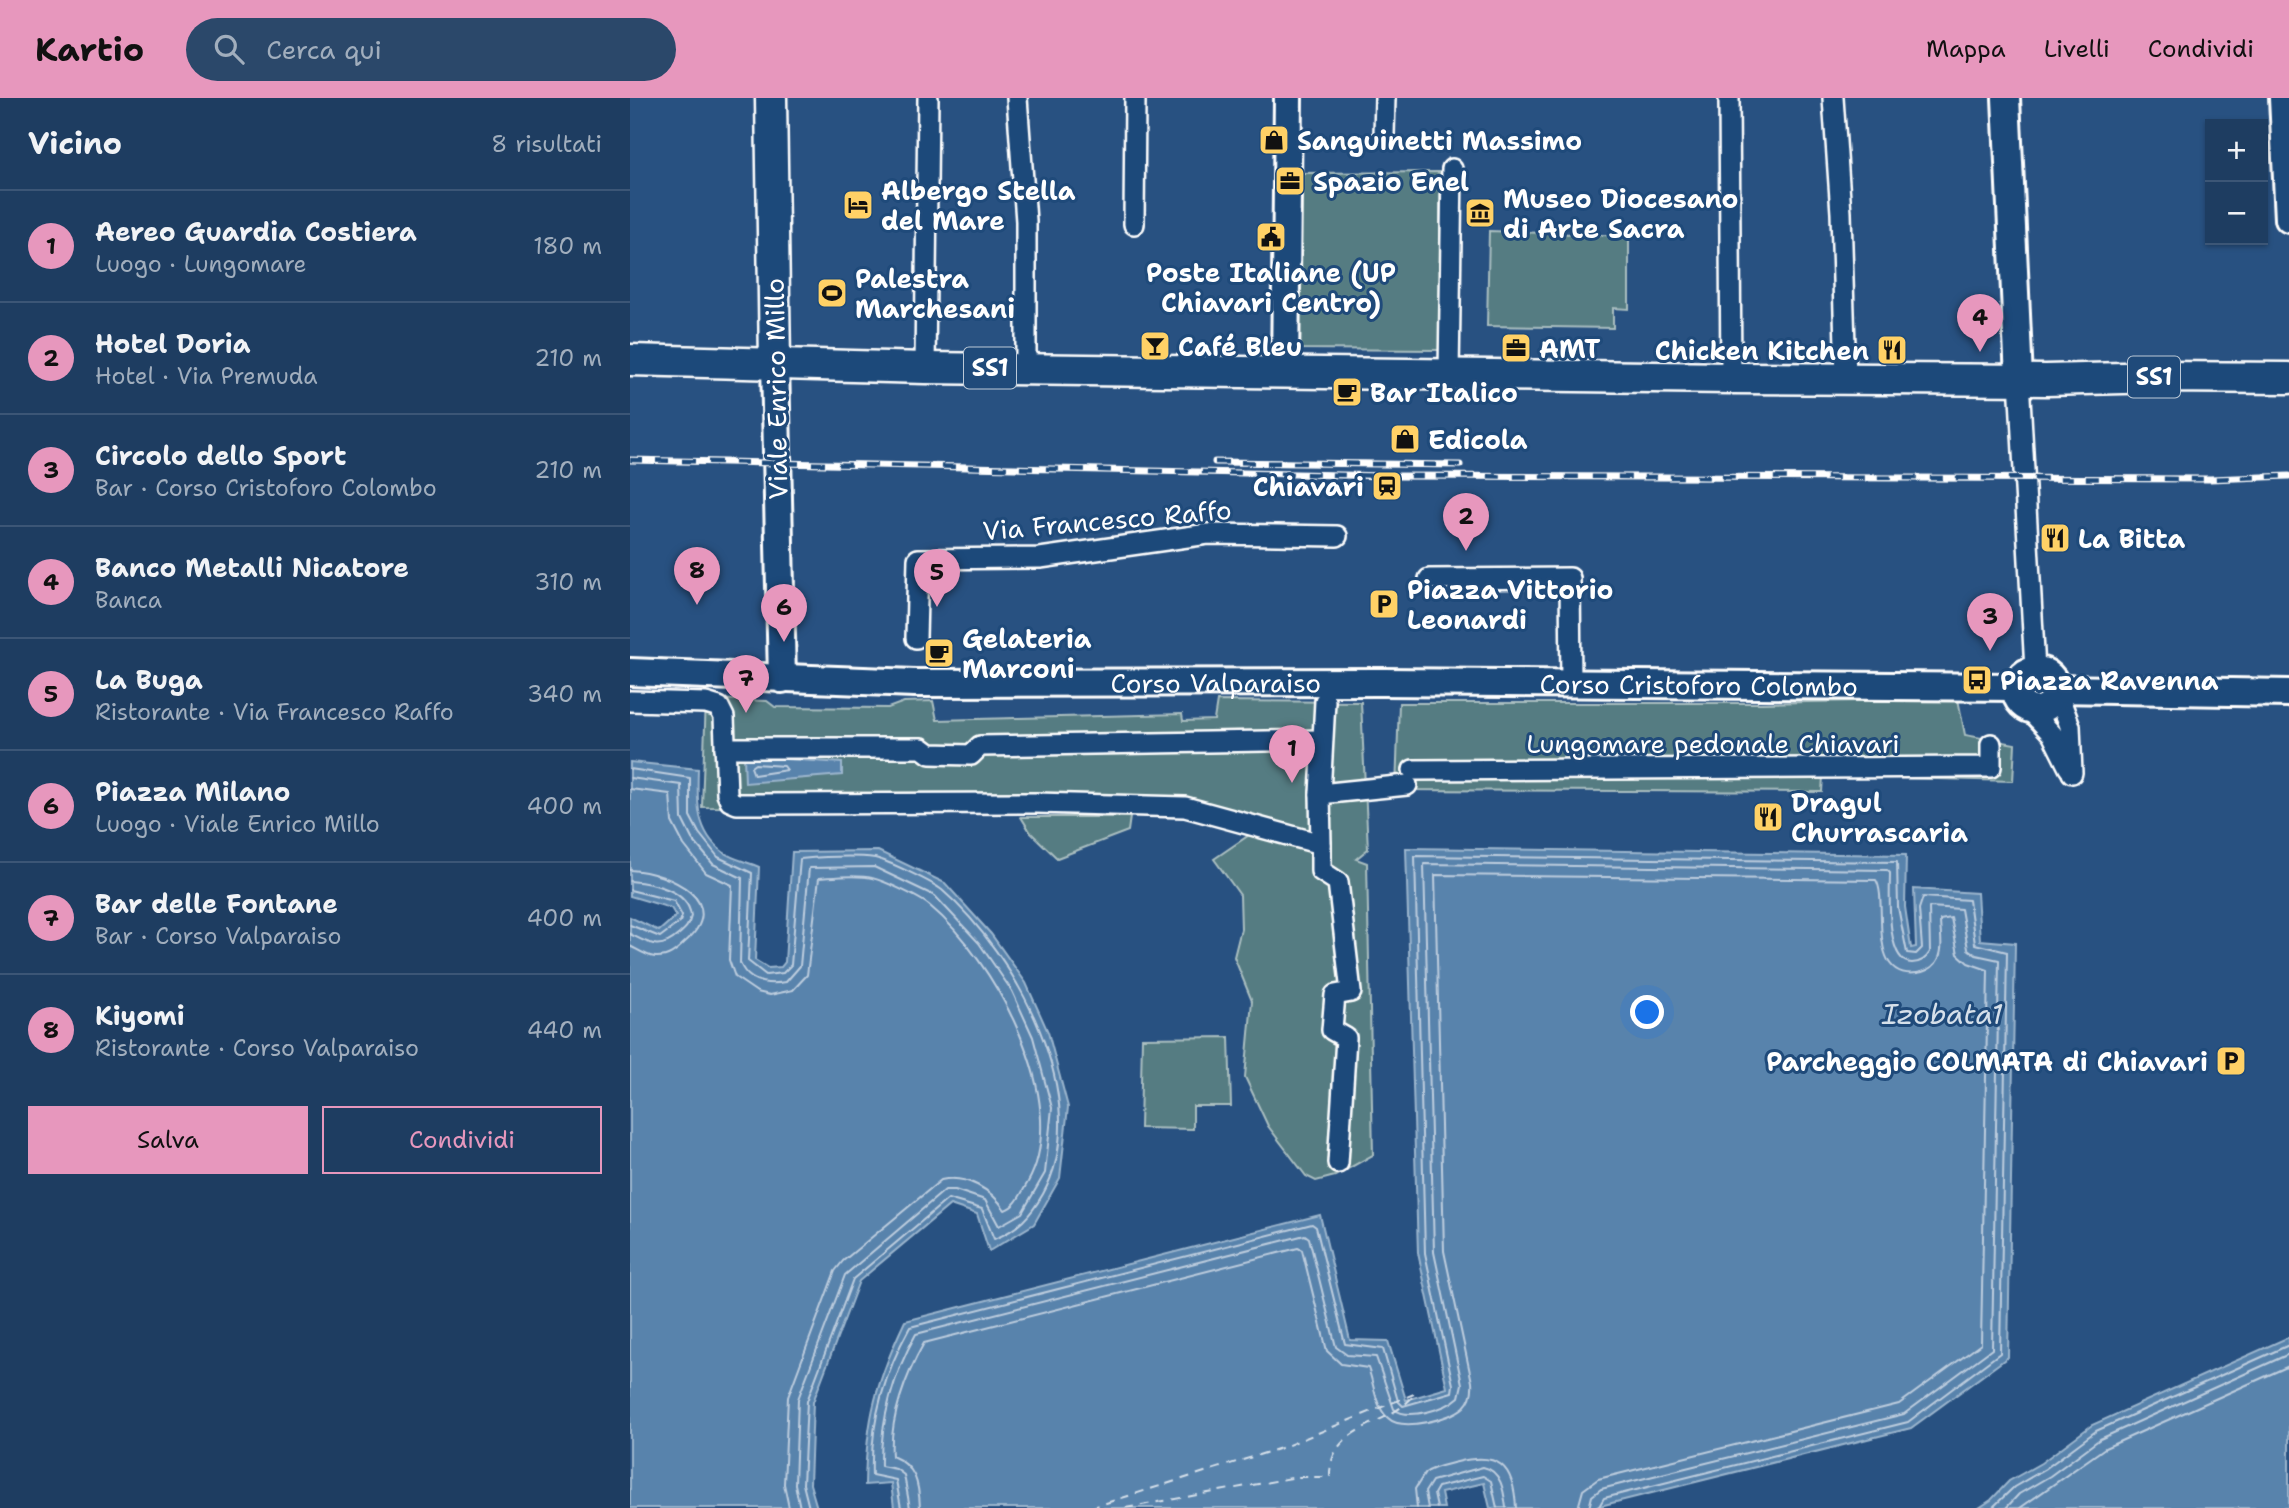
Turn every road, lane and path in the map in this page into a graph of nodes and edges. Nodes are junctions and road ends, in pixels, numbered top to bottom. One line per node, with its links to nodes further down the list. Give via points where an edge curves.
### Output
1 (771, 98): 16 (main road, Viale Enrico Millo)
2 (928, 98): 18 (street)
3 (1017, 98): 17 (street, via 1026,221)
4 (1135, 98): 14 (street)
5 (1288, 98): 19 (street)
6 (1385, 98): 11 (street)
7 (1729, 98): 21 (street)
8 (1833, 98): 23 (street)
9 (2006, 98): 24 (street)
10 (2283, 98): 13 (street)
11 (1384, 135)
12 (1452, 169): 20 (street)
13 (2289, 219)
14 (1134, 224)
15 (630, 360): 16 (main road, SS1)
16 (775, 362): 18 (main road, SS1); 29 (street, Viale Enrico Millo)
17 (1026, 368): 18 (main road, SS1); 19 (main road, SS1)
18 (925, 369)
19 (1286, 371): 20 (main road, SS1)
20 (1449, 374): 21 (main road, SS1)
21 (1731, 378): 23 (main road, SS1)
22 (2289, 378): 24 (main road, SS1)
23 (1846, 379): 24 (main road, SS1)
24 (2019, 379): 32 (street)
25 (1337, 537): 27 (street, Via Francesco Raffo, via 1208,534 1040,558 918,559)
26 (1429, 579): 31 (street, via 1570,578)
27 (916, 638)
28 (630, 673): 29 (street, Corso Valparaiso)
29 (782, 679): 30 (street, Corso Valparaiso)
30 (1384, 682): 31 (street, Corso Cristoforo Colombo)
31 (1571, 684): 32 (street, Corso Cristoforo Colombo)
32 (2027, 688): 33 (street, via 2048,706); 33 (street, via 2072,774 2070,726)
33 (2056, 689): 34 (street)
34 (2289, 694)
35 (630, 701): 39 (street, via 719,707)
36 (1325, 701): 37 (street)
37 (1322, 740): 39 (street, via 980,746 971,755 930,754 922,748); 40 (street)
38 (1991, 744): 40 (street, Lungomare pedonale Chiavari, via 1990,767 1406,780)
39 (725, 748): 41 (street, via 726,794 737,804 1185,807)
40 (1328, 793): 41 (street)
41 (1321, 844): 42 (street, via 1321,871 1338,882 1351,992 1335,995 1332,1030 1346,1038)
42 (1338, 1163)

